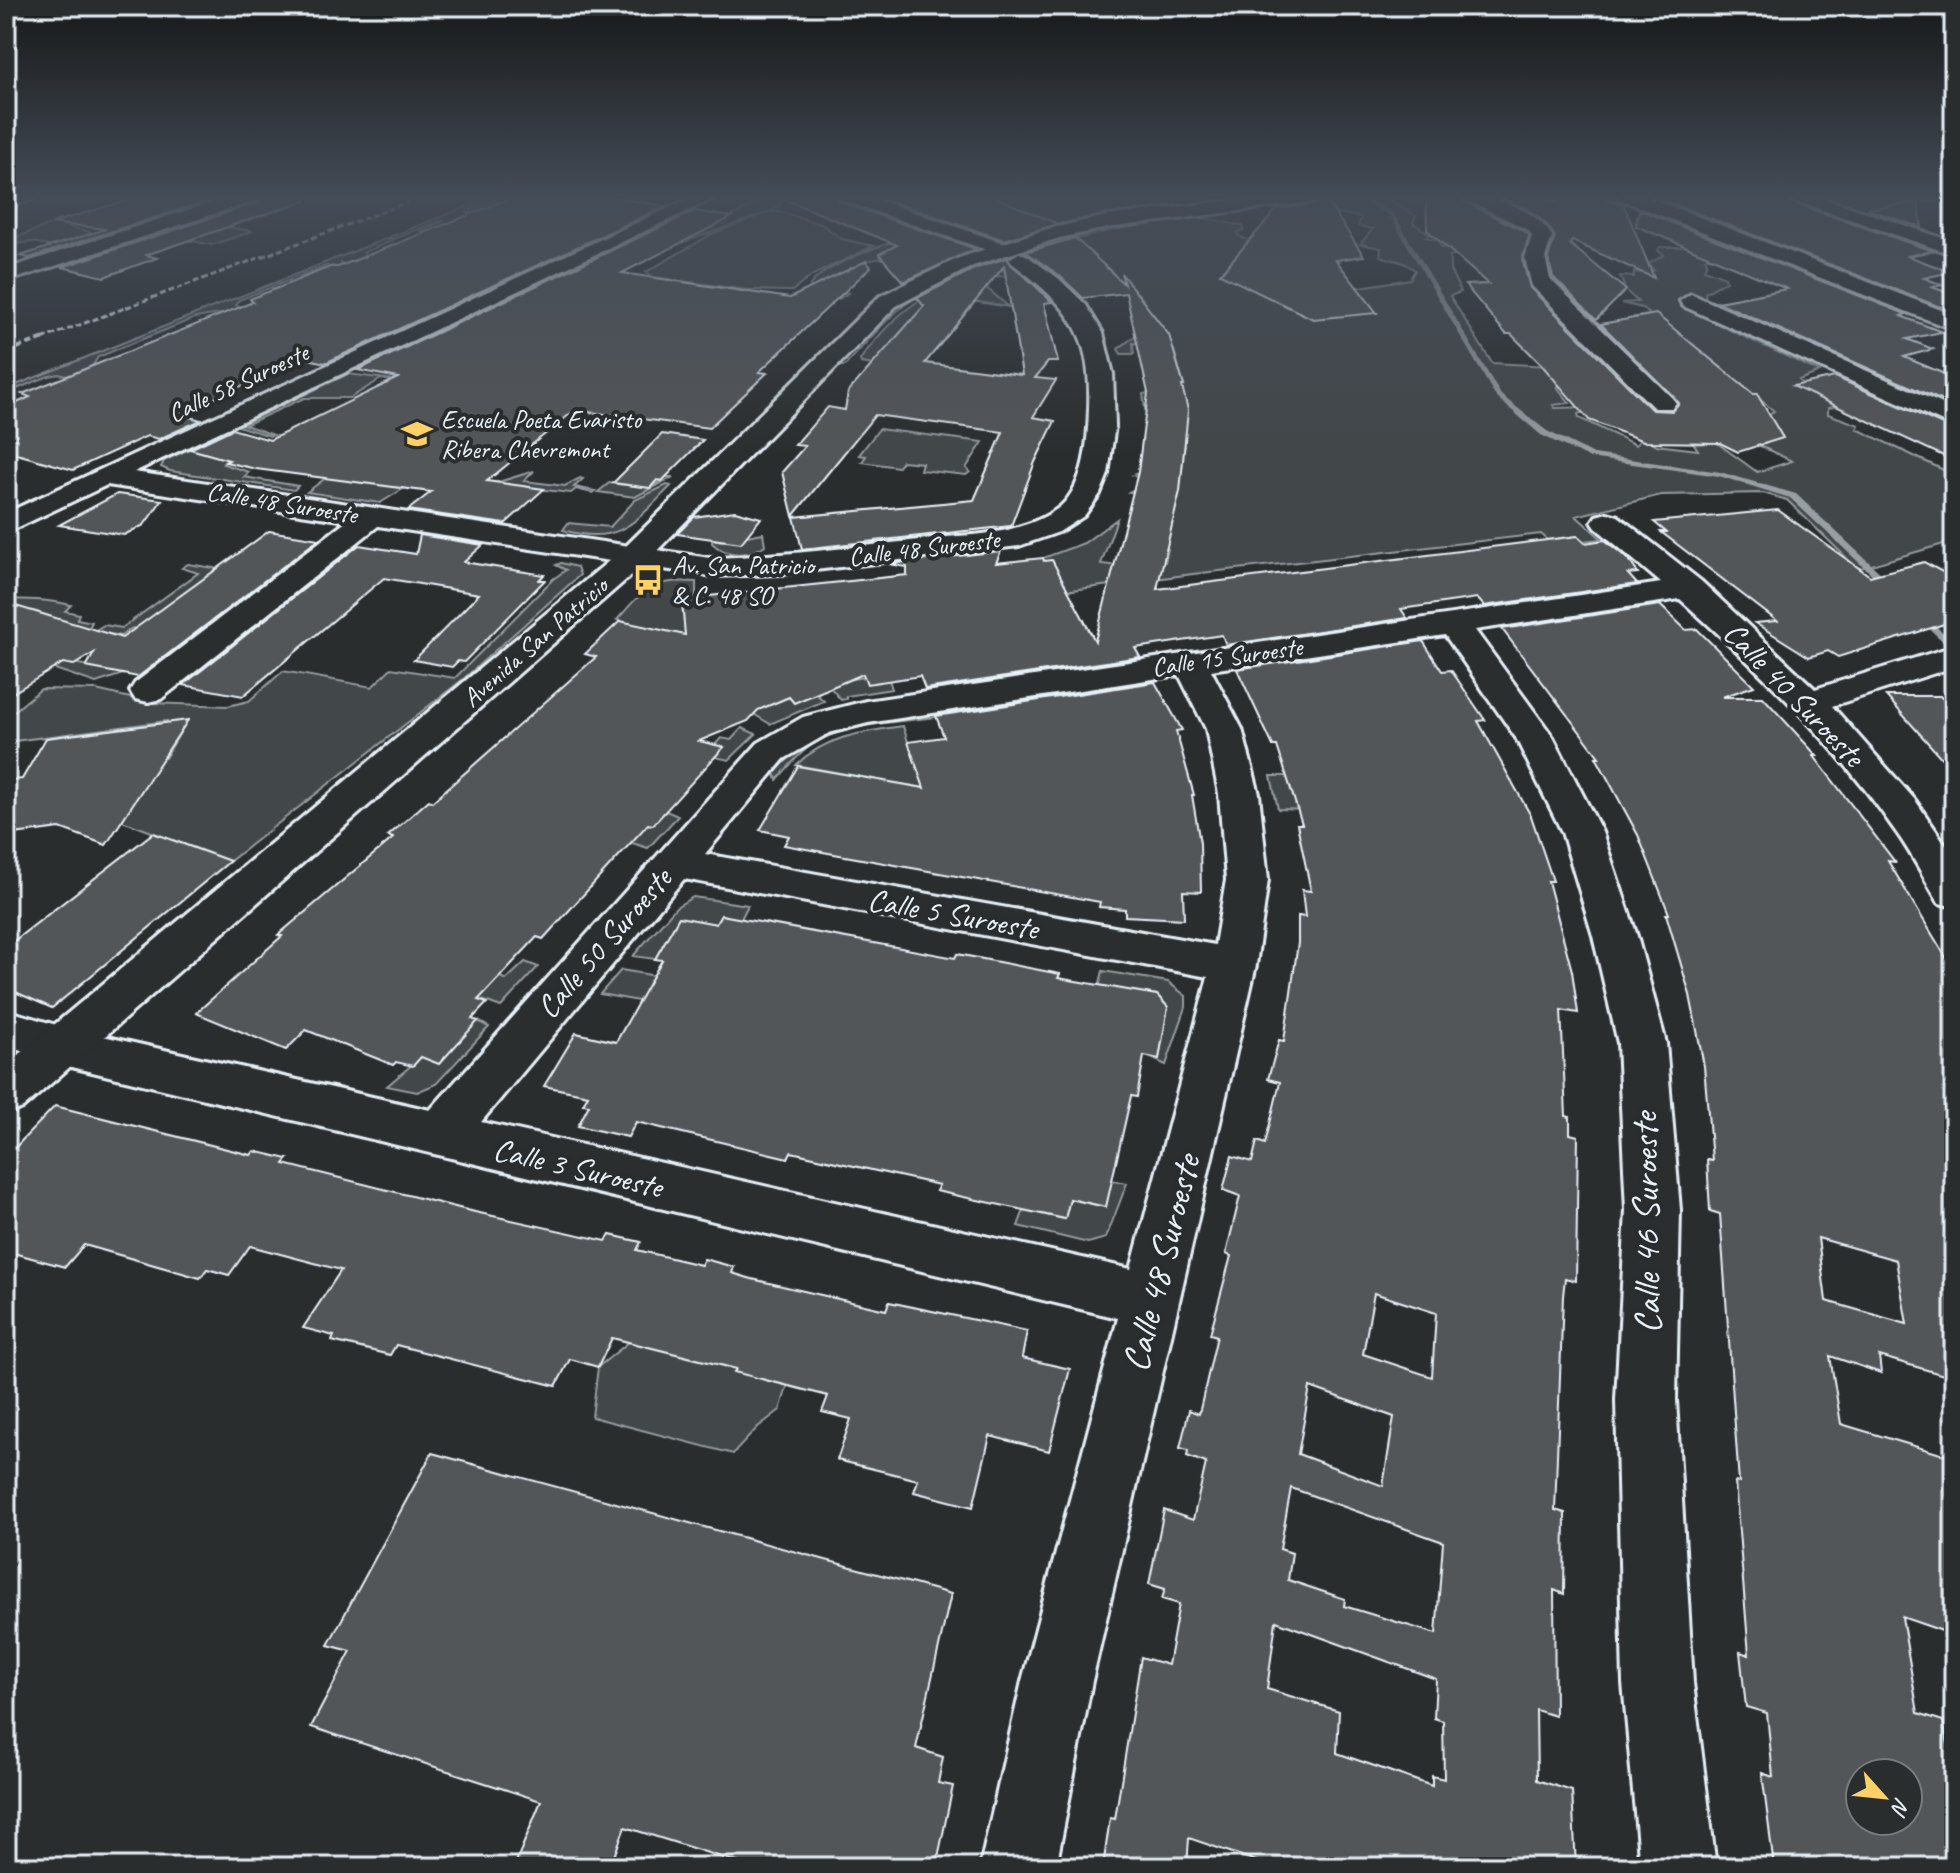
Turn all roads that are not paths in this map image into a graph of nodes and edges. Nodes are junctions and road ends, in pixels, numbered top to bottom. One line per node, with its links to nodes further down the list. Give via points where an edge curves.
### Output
1 (523, 282): 10 (street, Calle 58 Suroeste)
2 (921, 282): 14 (street, Avenida San Patricio, via 874,312)
3 (1048, 282): 14 (street, Calle 48 Suroeste, via 1069,299 1098,356 1101,434 1085,497 1072,512 1019,537 781,565 710,567)
4 (1541, 282): 8 (street)
5 (1850, 282): 7 (street)
6 (1691, 301): 9 (street)
7 (1954, 323)
8 (1663, 403)
9 (1954, 419)
10 (103, 476): 11 (street, Calle 48 Suroeste); 13 (street, Calle 58 Suroeste)
11 (371, 517): 14 (street, Calle 48 Suroeste); 19 (street)
12 (1607, 522): 15 (street, Calle 40 Suroeste)
13 (6, 524)
14 (633, 557): 26 (street, Avenida San Patricio)
15 (1690, 588): 16 (street, Calle 15 Suroeste); 20 (street, Calle 40 Suroeste)
16 (1454, 624): 18 (street, Calle 15 Suroeste); 31 (street, Calle 46 Suroeste, via 1534,737 1582,832 1642,1043 1653,1210 1648,1463 1658,1683)
17 (1948, 658): 20 (street)
18 (1190, 663): 21 (street, Calle 15 Suroeste, via 866,712 816,725); 24 (street, Calle 48 Suroeste, via 1224,729 1239,794 1247,880)
19 (148, 691)
20 (1809, 702): 23 (street, Calle 40 Suroeste, via 1902,810)
21 (771, 751): 22 (street, Calle 50 Suroeste)
22 (673, 863): 24 (street, Calle 5 Suroeste); 28 (street, Calle 50 Suroeste)
23 (1954, 892)
24 (1234, 965): 29 (street, Calle 48 Suroeste)
25 (6, 1028): 26 (street, Calle 3 Suroeste)
26 (63, 1046): 27 (street, Avenida San Patricio); 28 (street, Calle 3 Suroeste)
27 (6, 1094)
28 (438, 1136): 29 (street, Calle 3 Suroeste)
29 (1152, 1300): 30 (street, Calle 48 Suroeste, via 1057,1681)
30 (1018, 1867)
31 (1678, 1867)

